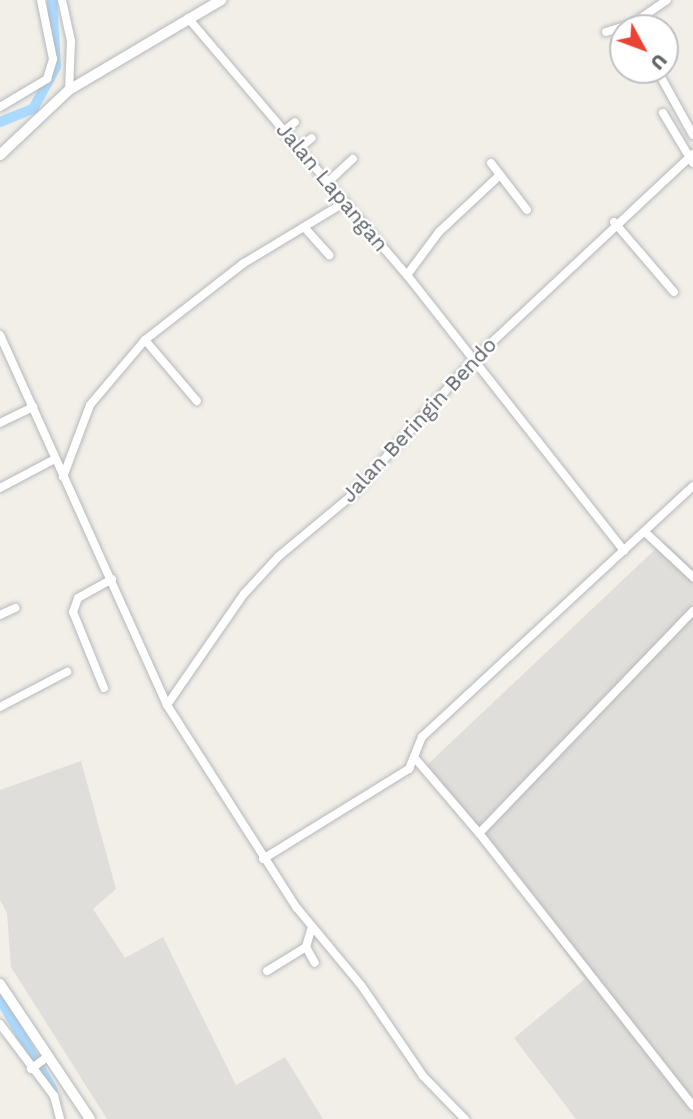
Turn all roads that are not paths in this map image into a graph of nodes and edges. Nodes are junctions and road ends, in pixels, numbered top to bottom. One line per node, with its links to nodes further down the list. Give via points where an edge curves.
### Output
1 (41, 0): 11 (street, via 52,60 47,79)
2 (62, 0): 10 (street, via 71,41)
3 (221, 0): 6 (street)
4 (667, 0): 5 (street)
5 (649, 14)
6 (188, 18): 10 (street); 14 (street, Jalan Lapangan)
7 (609, 31): 8 (street)
8 (606, 32)
9 (665, 84): 15 (street)
10 (69, 90): 18 (street)
11 (0, 107)
12 (663, 113): 19 (street)
13 (295, 122): 14 (street)
14 (284, 131): 17 (street, Jalan Lapangan)
15 (693, 135)
16 (312, 138): 17 (street)
17 (299, 148): 23 (street, Jalan Lapangan)
18 (0, 155)
19 (691, 157): 26 (street, Jalan Beringin Bendo)
20 (353, 159): 23 (street)
21 (491, 163): 22 (street)
22 (500, 175): 25 (street); 29 (street, via 439,232)
23 (328, 182): 24 (street, Jalan Lapangan)
24 (345, 202): 27 (street); 29 (street, Jalan Lapangan)
25 (527, 210)
26 (614, 222): 30 (street); 33 (street, Jalan Beringin Bendo)
27 (304, 227): 28 (street); 32 (street, via 244,263)
28 (329, 255)
29 (407, 275): 33 (street, Jalan Lapangan)
30 (674, 292)
31 (1, 340): 35 (street)
32 (145, 340): 34 (street); 38 (street, via 90,405)
33 (474, 359): 42 (street, Jalan Lapangan); 50 (street, Jalan Beringin Bendo, via 351,496 279,555 244,594)
34 (197, 401)
35 (33, 407): 36 (street); 37 (street)
36 (0, 423)
37 (55, 459): 38 (street); 40 (street)
38 (63, 477): 44 (street)
39 (693, 486): 41 (street)
40 (0, 488)
41 (645, 532): 42 (street); 43 (street)
42 (624, 551): 52 (street, via 422,737)
43 (693, 577)
44 (112, 579): 49 (street, via 78,598 73,612); 50 (street)
45 (15, 608): 47 (street)
46 (693, 611): 53 (street)
47 (0, 615)
48 (67, 672): 51 (street)
49 (104, 688)
50 (167, 705): 54 (street, via 236,807)
51 (0, 707)
52 (414, 757): 53 (street); 54 (street, via 409,769)
53 (479, 833): 62 (street)
54 (262, 859): 55 (street)
55 (312, 927): 56 (street); 65 (street, via 361,985 423,1076)
56 (306, 947): 57 (street); 58 (street)
57 (315, 963)
58 (267, 971)
59 (0, 984): 61 (street)
60 (0, 1024): 61 (street)
61 (39, 1063): 63 (street); 64 (street)
62 (693, 1106)
63 (60, 1119)
64 (90, 1119)
65 (464, 1119)

